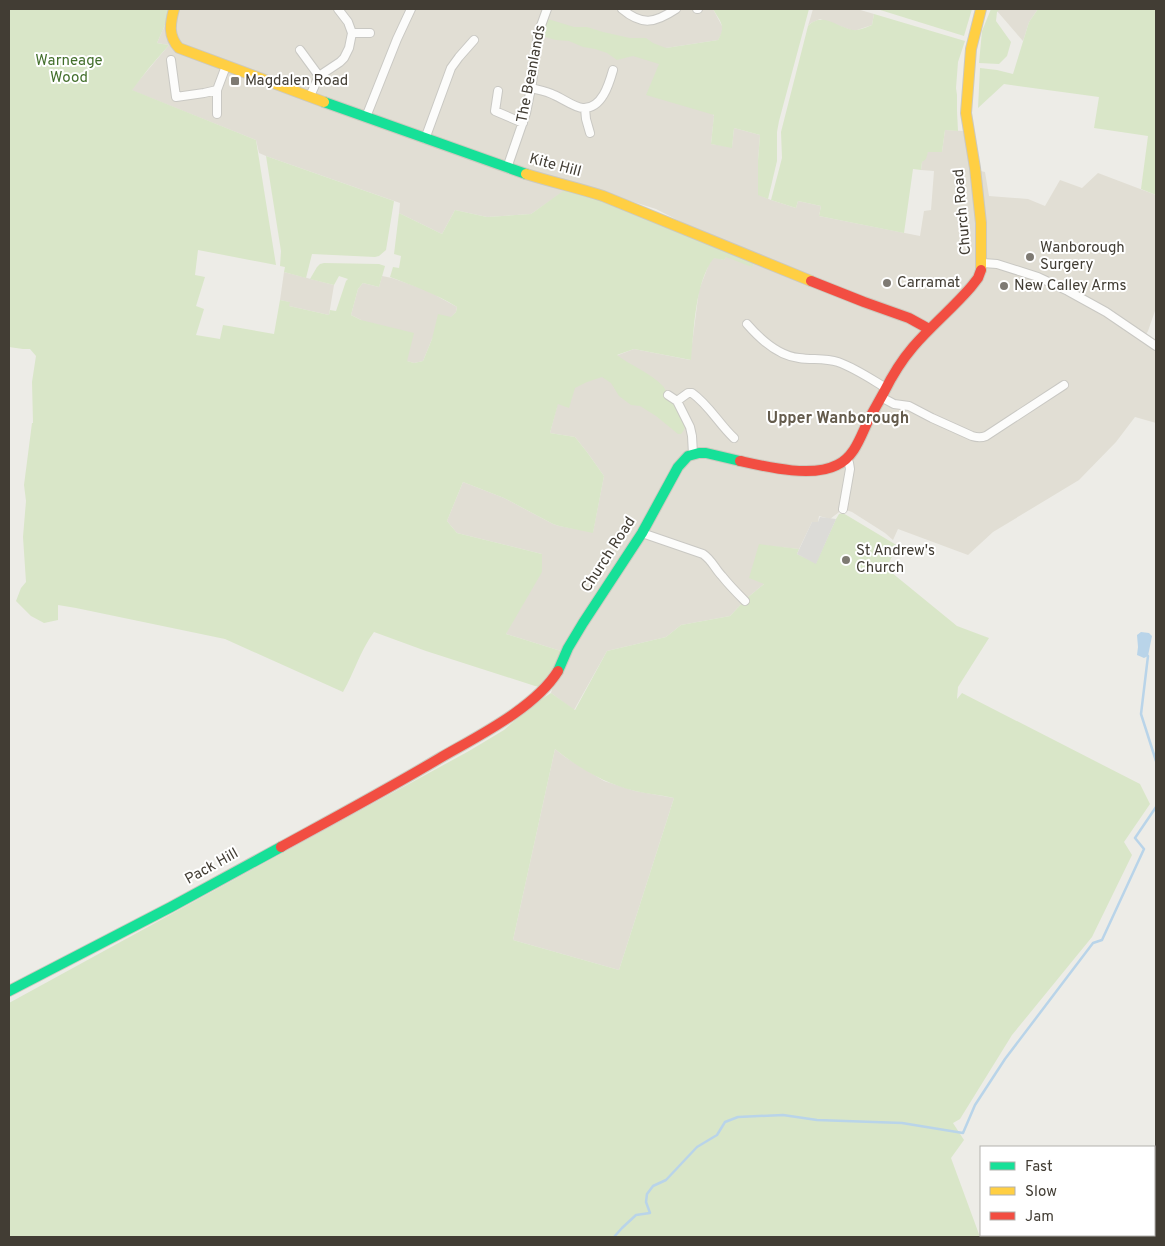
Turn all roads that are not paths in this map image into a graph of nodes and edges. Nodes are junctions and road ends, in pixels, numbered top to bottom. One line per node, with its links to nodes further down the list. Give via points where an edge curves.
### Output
1 (174, 9): 13 (street, Kite Hill, via 170,28 178,48)
2 (338, 9): 8 (street)
3 (411, 9): 22 (street)
4 (547, 9): 16 (street, The Beanlands, via 538,34)
5 (622, 9): 6 (street, via 643,20 658,18)
6 (676, 9)
7 (981, 9): 27 (street, Church Road, via 971,49 966,112 979,201)
8 (352, 33): 9 (street); 15 (street, via 350,48 344,58)
9 (370, 33)
10 (474, 40): 25 (street, via 452,68)
11 (300, 50): 15 (street)
12 (171, 60): 17 (street, via 176,97)
13 (226, 66): 17 (street); 19 (street, Kite Hill)
14 (613, 70): 20 (street, via 605,93)
15 (319, 76): 19 (street)
16 (531, 88): 20 (street); 23 (street, The Beanlands)
17 (217, 90): 21 (street)
18 (498, 91): 23 (street, via 495,110)
19 (310, 96): 22 (street, Kite Hill)
20 (585, 108): 24 (street)
21 (218, 114)
22 (366, 118): 25 (street, Kite Hill)
23 (523, 122): 26 (street, The Beanlands)
24 (590, 133)
25 (425, 139): 26 (street, Kite Hill)
26 (507, 168): 29 (street, Kite Hill, via 603,196 909,318)
27 (983, 263): 29 (street, Church Road, via 981,272 967,292); 30 (street, via 1038,277 1068,291)
28 (747, 324): 32 (street, via 769,344 792,357 838,362)
29 (929, 329): 32 (street, Church Road, via 907,354)
30 (1156, 346)
31 (1064, 385): 34 (street, via 978,438 909,406)
32 (886, 388): 34 (street, Church Road)
33 (668, 395): 35 (street)
34 (881, 398): 38 (street, Church Road)
35 (677, 401): 36 (street, via 692,393); 37 (street, via 690,427)
36 (734, 438)
37 (693, 454): 38 (street, Church Road, via 706,453 810,472 836,467); 40 (street, Church Road, via 678,468)
38 (846, 458): 39 (street, via 850,469)
39 (843, 509)
40 (642, 533): 41 (street, via 703,554); 42 (street, Church Road, via 582,623 548,686 511,716)
41 (745, 601)
42 (427, 766): 43 (street, Pack Hill, via 195,894)
43 (9, 991)

